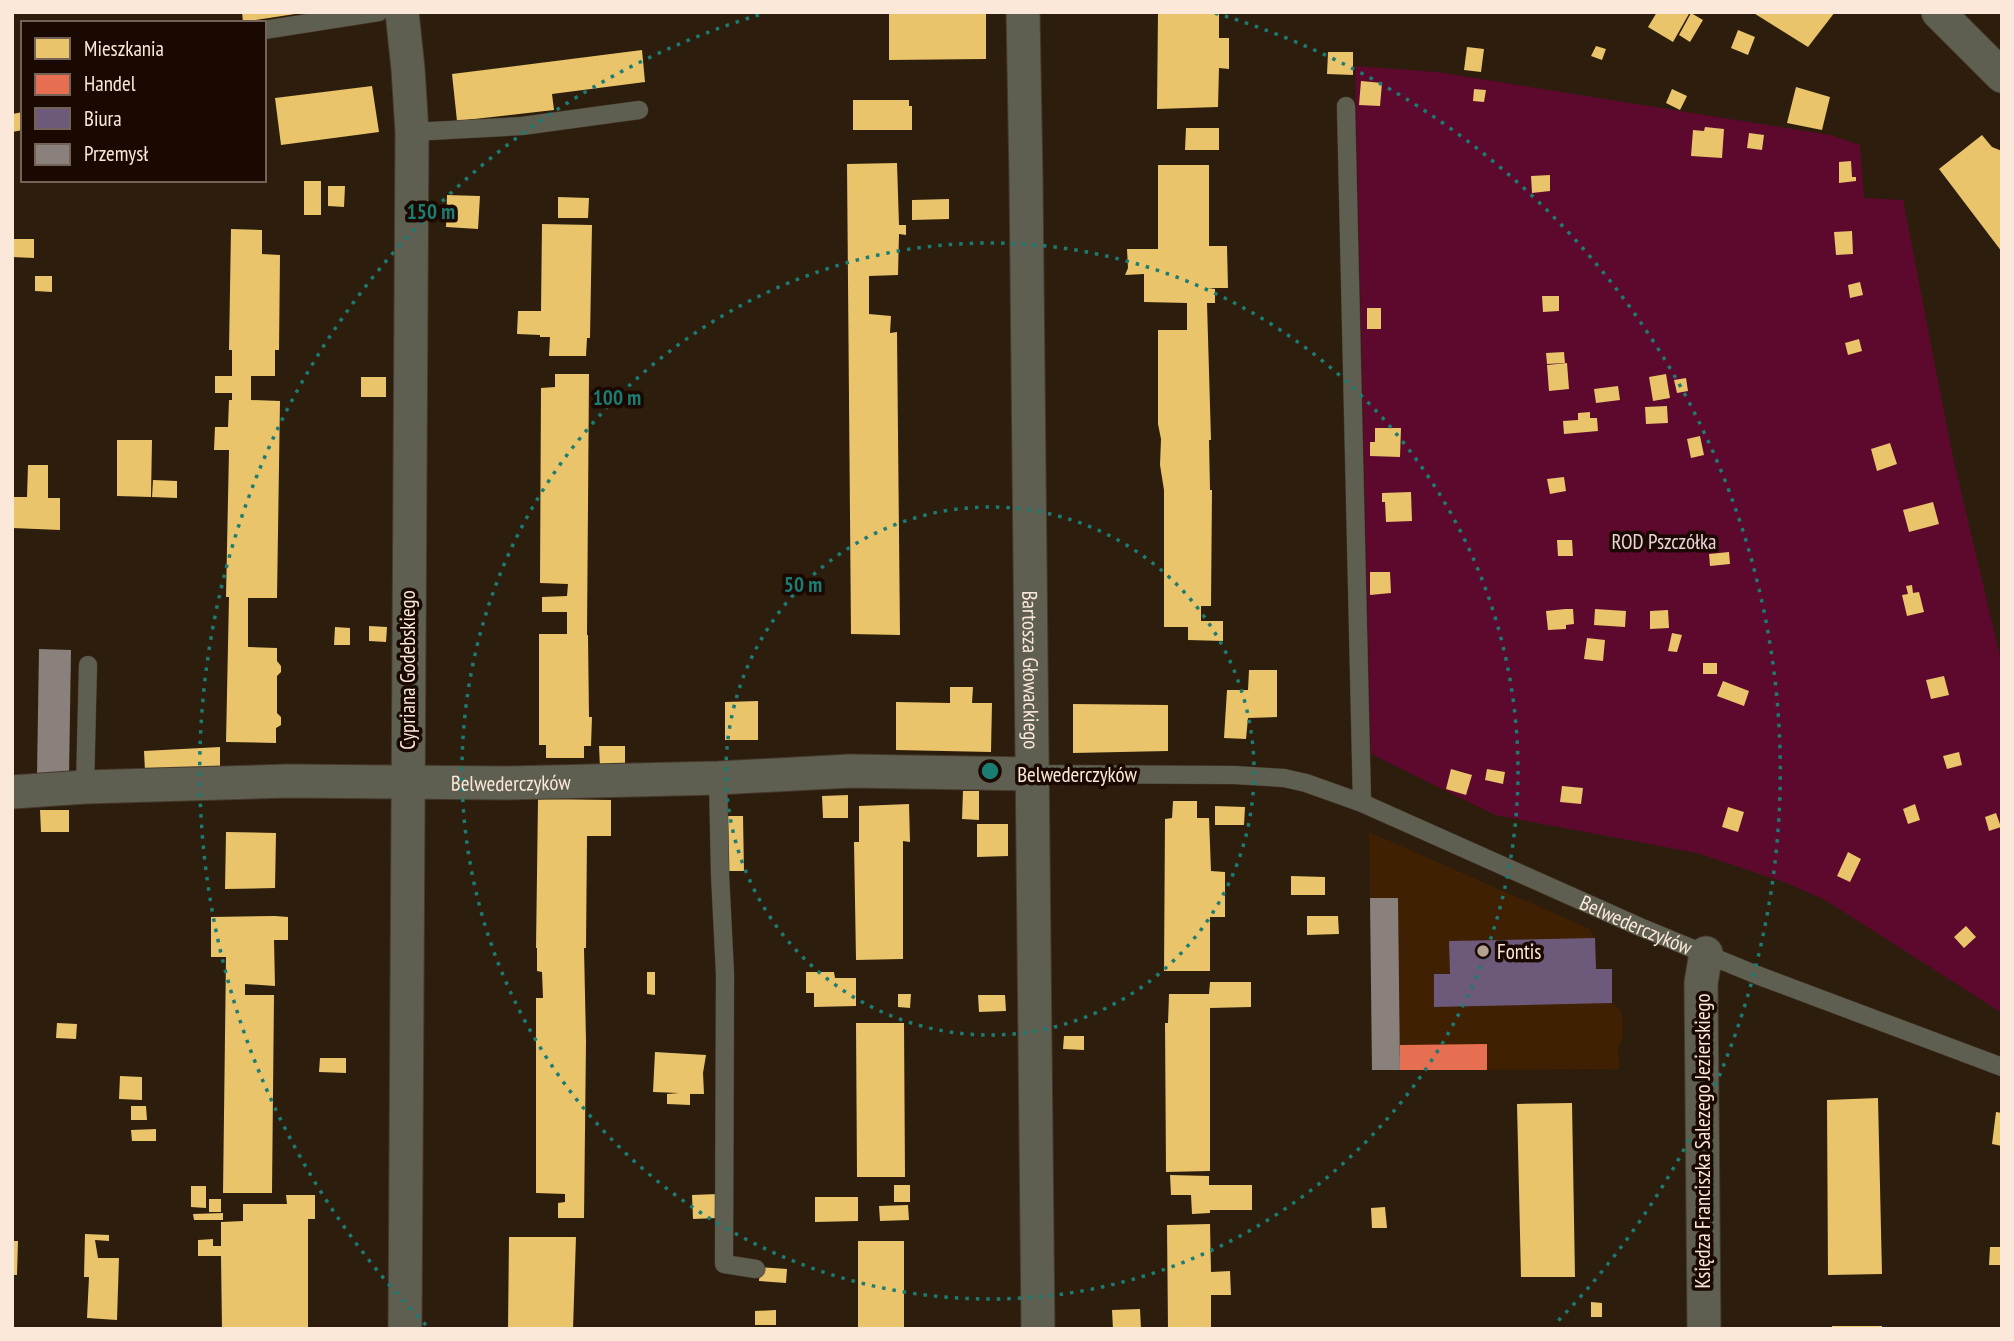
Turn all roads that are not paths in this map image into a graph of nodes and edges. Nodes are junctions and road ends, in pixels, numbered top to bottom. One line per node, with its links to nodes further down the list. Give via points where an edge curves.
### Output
1 (379, 12): 5 (lane)
2 (402, 12): 9 (street, Cypriana Godebskiego)
3 (1023, 12): 11 (street, Bartosza Głowackiego)
4 (1938, 12): 6 (street)
5 (266, 30)
6 (2002, 76)
7 (1346, 106): 16 (lane)
8 (639, 110): 9 (lane, via 522,125)
9 (412, 132): 13 (street, Cypriana Godebskiego)
10 (88, 665): 14 (lane)
11 (1032, 774): 12 (street, Belwederczyków, via 849,771); 16 (lane, Belwederczyków, via 1284,778); 21 (street, Bartosza Głowackiego)
12 (718, 778): 13 (street, Belwederczyków); 19 (lane, via 725,974 724,1264)
13 (407, 782): 14 (street, Belwederczyków); 20 (street, Cypriana Godebskiego)
14 (85, 787): 15 (street, Belwederczyków)
15 (12, 792)
16 (1362, 803): 17 (lane, Belwederczyków)
17 (1706, 953): 18 (lane, Belwederczyków); 22 (street, Księdza Franciszka Salezego Jezierskiego, via 1701,983)
18 (2002, 1068)
19 (756, 1269)
20 (405, 1329)
21 (1038, 1329)
22 (1703, 1329)

